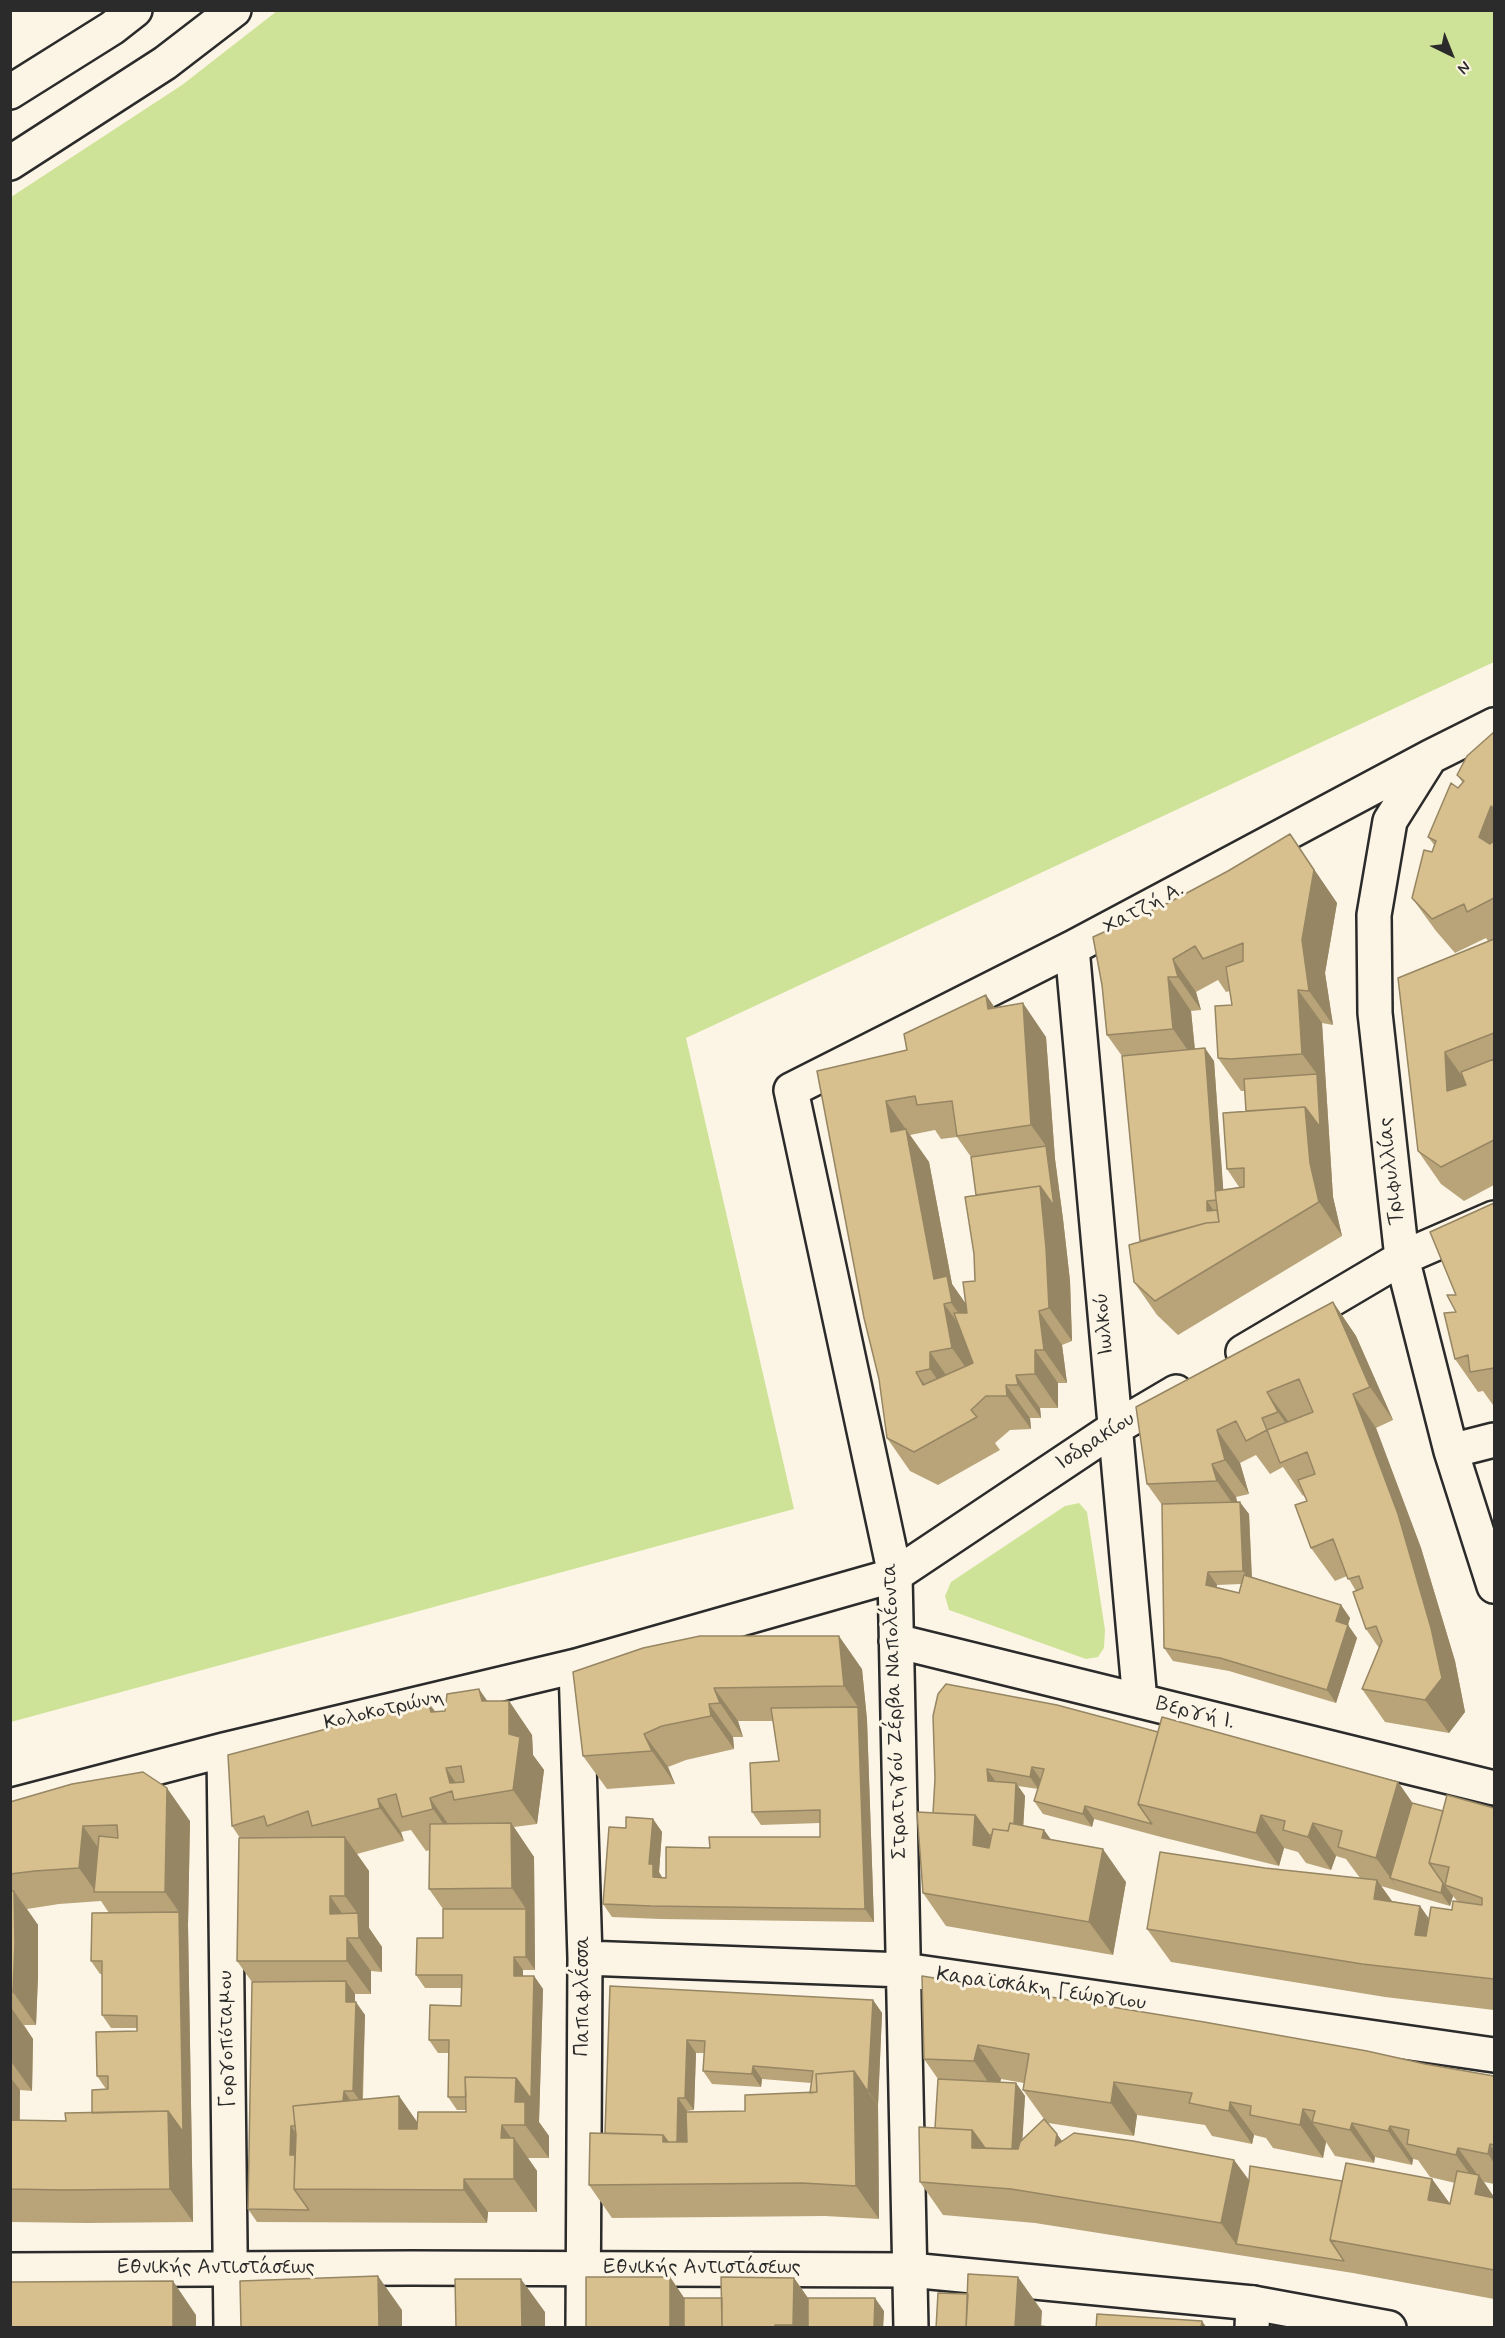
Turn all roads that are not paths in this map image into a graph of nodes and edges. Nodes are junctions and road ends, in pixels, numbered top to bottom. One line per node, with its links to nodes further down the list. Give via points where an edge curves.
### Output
1 (135, 10): 3 (street)
2 (234, 10): 4 (street, via 165,63)
3 (10, 92)
4 (10, 163)
5 (1494, 725): 6 (street, Χατζή Α.)
6 (1430, 757): 7 (street, Χατζή Α.); 9 (street, Τριφυλλίας, via 1390,821 1374,915)
7 (1072, 948): 10 (street, Χατζή Α.); 13 (street, Ιωλκού)
8 (1407, 1000): 9 (street)
9 (1375, 1013): 12 (street, Τριφυλλίας)
10 (791, 1090): 15 (street, Στρατηγού Ζέρβα Ναπολέοντα)
11 (1494, 1218): 12 (street, Ισδρακίου)
12 (1402, 1258): 13 (street, Ισδρακίου); 14 (street, Τριφυλλίας)
13 (1115, 1428): 15 (street, Ισδρακίου); 19 (street, Ιωλκού)
14 (1479, 1447): 16 (street, Τριφυλλίας)
15 (895, 1575): 17 (street, Στρατηγού Ζέρβα Ναπολέοντα); 18 (street, Κολοκοτρώνη)
16 (1494, 1586)
17 (896, 1641): 19 (street, Βεργή Ι.); 24 (street, Στρατηγού Ζέρβα Ναπολέοντα)
18 (576, 1666): 20 (street, Κολοκοτρώνη); 23 (street, Παπαφλέσσα)
19 (1140, 1701): 21 (street, Βεργή Ι.)
20 (224, 1750): 22 (street, Κολοκοτρώνη); 28 (street, Γοργοπόταμου)
21 (1494, 1788)
22 (10, 1806)
23 (585, 1958): 24 (street, Καραϊσκάκη Γεώργιου); 26 (street, Παπαφλέσσα)
24 (904, 1970): 25 (street, Καραϊσκάκη Γεώργιου); 29 (street, Στρατηγού Ζέρβα Ναπολέοντα)
25 (1494, 2055)
26 (584, 2268): 28 (street, Εθνικής Αντιστάσεως); 29 (street, Εθνικής Αντιστάσεως); 32 (street, Παπαφλέσσα)
27 (10, 2270): 28 (street, Εθνικής Αντιστάσεως)
28 (231, 2270): 31 (street, Γοργοπόταμου)
29 (910, 2270): 30 (street, Εθνικής Αντιστάσεως); 33 (street, Στρατηγού Ζέρβα Ναπολέοντα)
30 (1252, 2315): 34 (street, Εθνικής Αντιστάσεως)
31 (231, 2328)
32 (583, 2328)
33 (911, 2328)
34 (1389, 2328)

